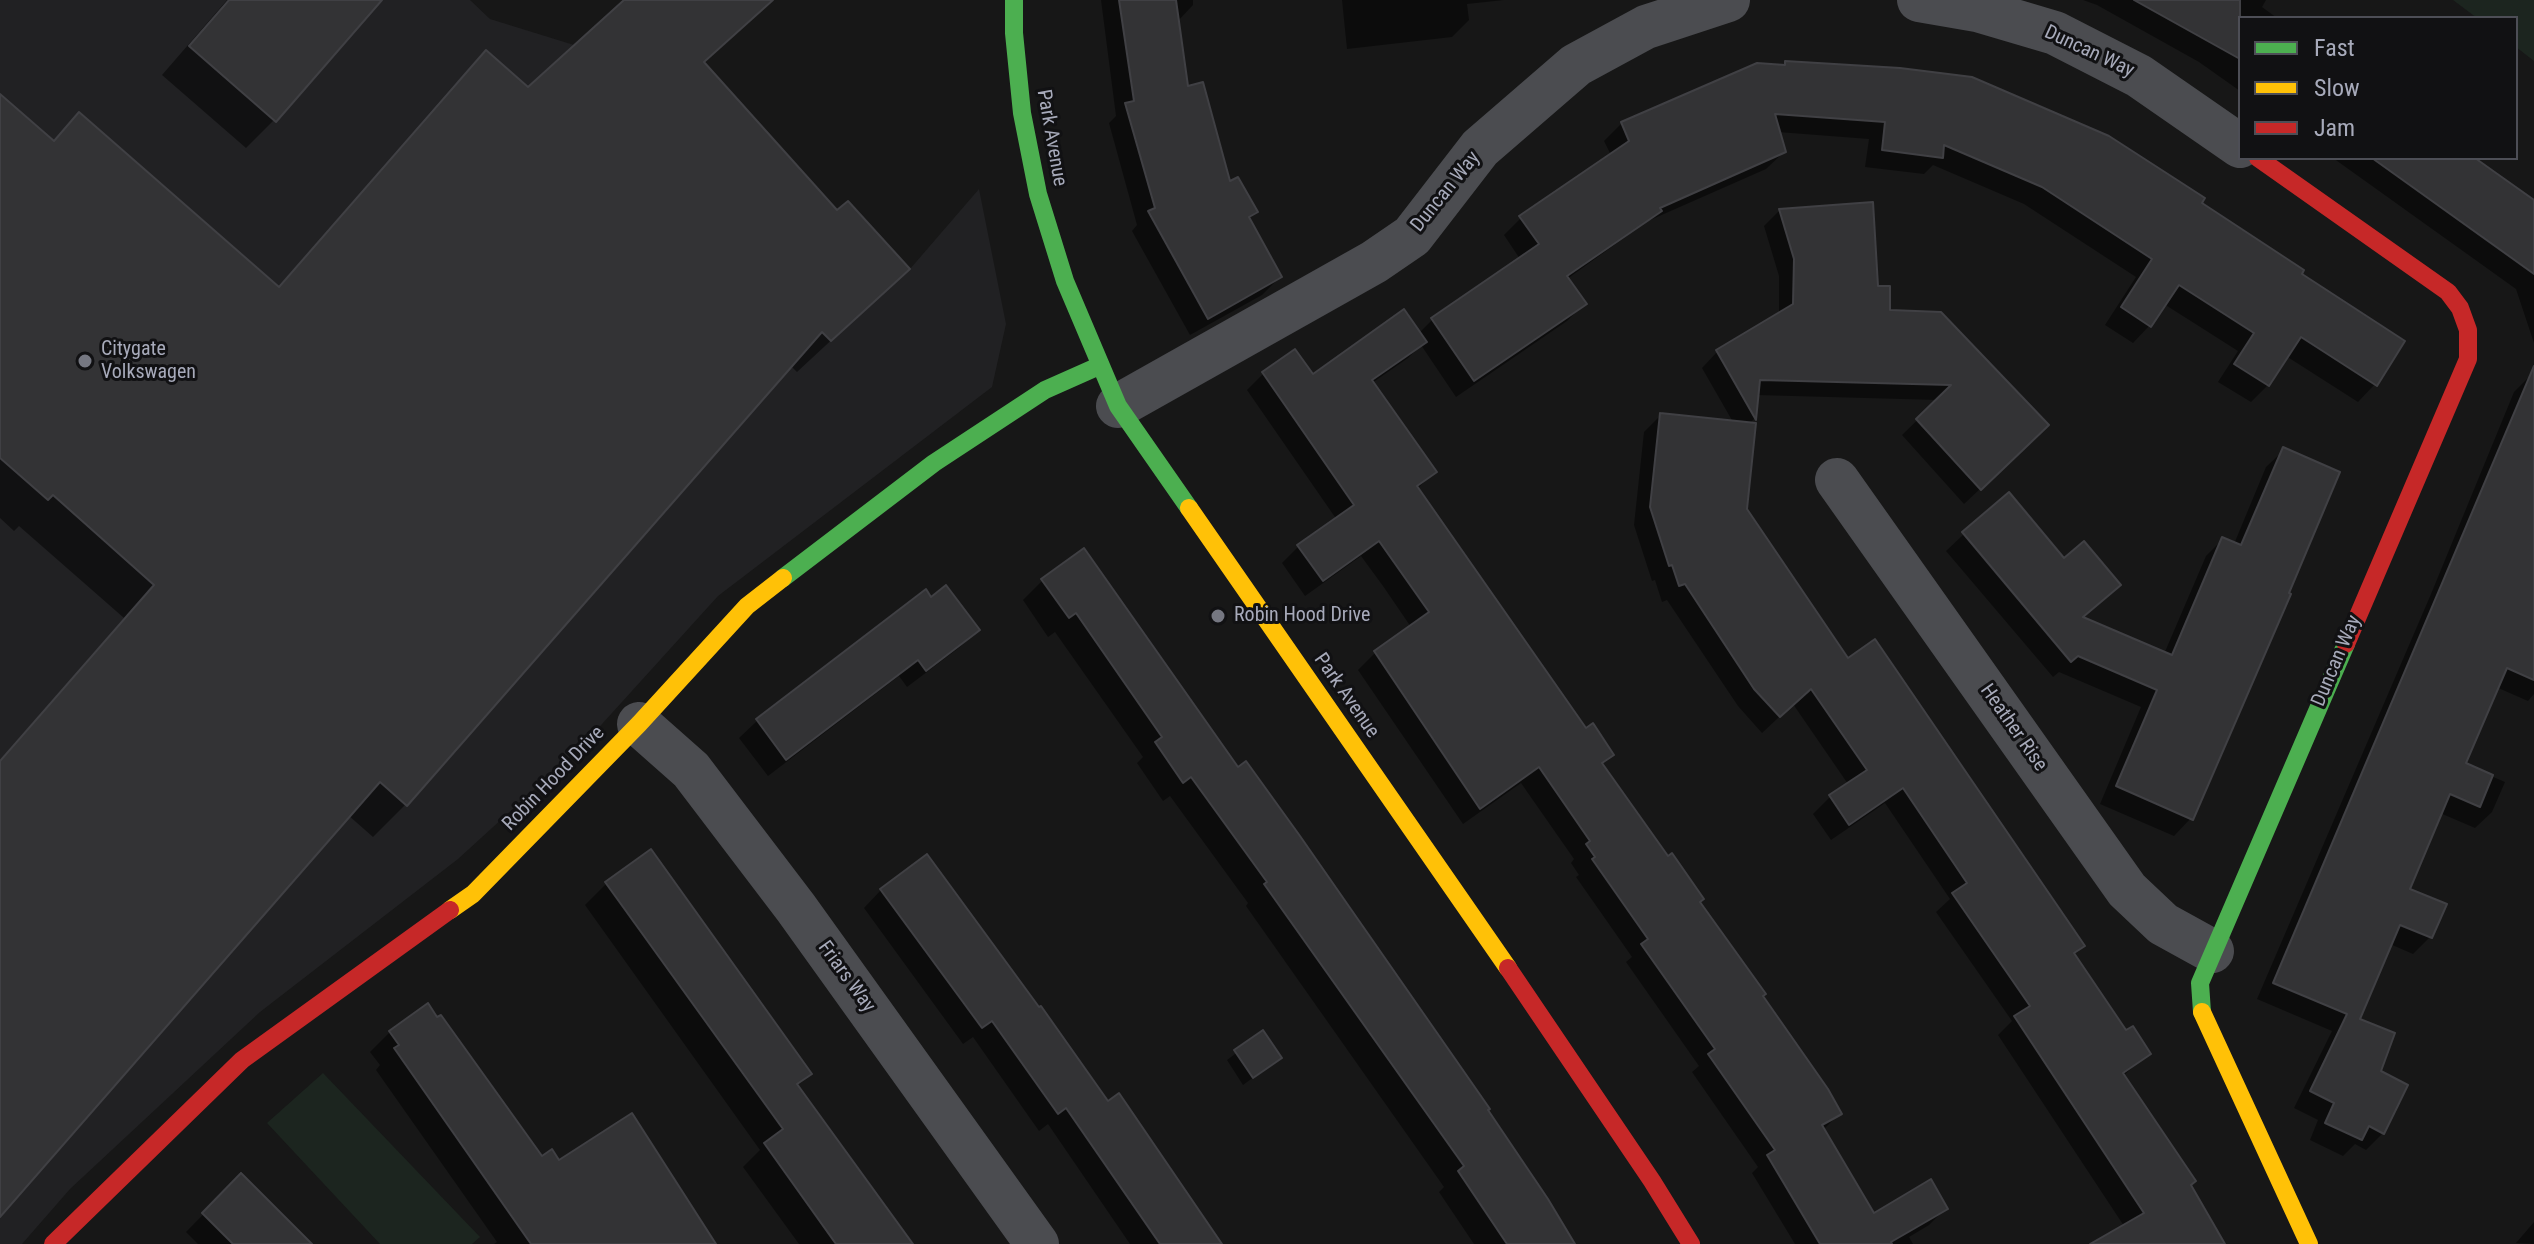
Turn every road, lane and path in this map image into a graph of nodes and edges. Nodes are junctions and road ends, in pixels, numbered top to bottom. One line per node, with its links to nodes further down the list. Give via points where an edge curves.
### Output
1 (1014, 0): 6 (street, Park Avenue, via 1022,113 1038,194)
2 (1728, 0): 7 (street, Duncan Way, via 1646,27 1576,65 1480,148 1412,236)
3 (1919, 0): 4 (street, Duncan Way, via 2055,33 2139,76)
4 (2238, 145)
5 (2261, 160): 10 (street, Duncan Way, via 2448,292 2468,330 2468,359)
6 (1099, 366): 7 (street, Park Avenue); 9 (street, Robin Hood Drive, via 1045,390 934,463 747,606)
7 (1118, 406): 13 (street, Park Avenue)
8 (1837, 480): 10 (street, Heather Rise, via 2127,890 2163,924)
9 (639, 724): 11 (street, Robin Hood Drive, via 473,894 242,1060); 12 (street, Friars Way, via 691,770)
10 (2212, 951): 14 (street, Duncan Way, via 2200,983 2202,1016)
11 (53, 1244)
12 (1037, 1244)
13 (1691, 1244)
14 (2309, 1244)

